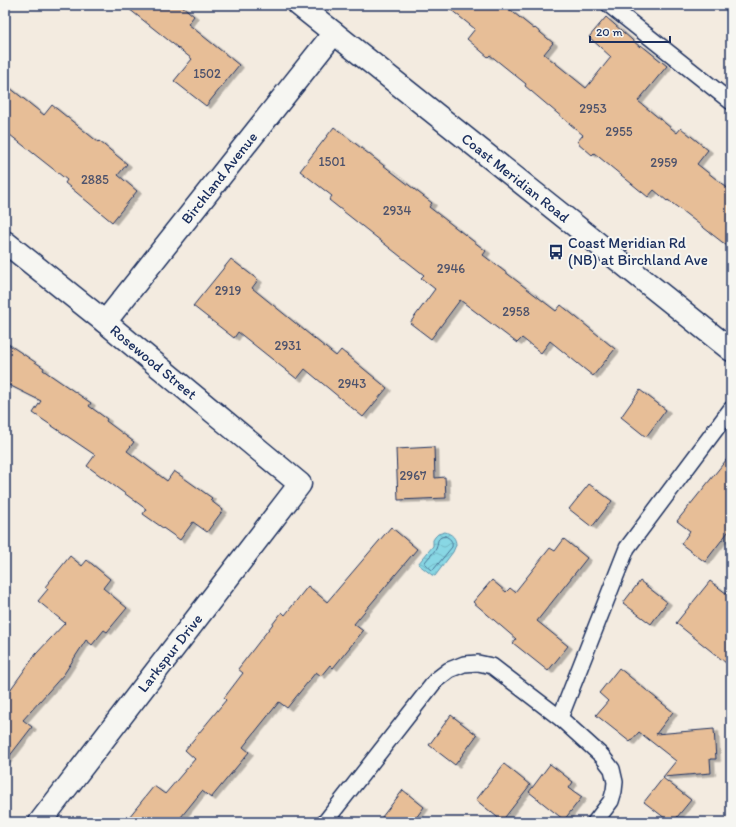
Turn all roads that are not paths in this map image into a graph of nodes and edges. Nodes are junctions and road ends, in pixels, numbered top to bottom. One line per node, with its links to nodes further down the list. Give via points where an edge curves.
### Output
1 (300, 5): 3 (street, Coast Meridian Road)
2 (609, 5): 4 (lane)
3 (334, 33): 6 (street, Birchland Avenue); 7 (street, Coast Meridian Road)
4 (731, 102)
5 (5, 242): 6 (street, Rosewood Street)
6 (105, 322): 9 (street, Rosewood Street)
7 (731, 350)
8 (731, 409): 10 (lane, via 626,548)
9 (300, 484): 11 (street, Larkspur Drive)
10 (560, 718): 12 (lane, via 492,666 464,664 449,670 436,680); 13 (lane, via 602,756 612,769 615,782 612,801)
11 (40, 822)
12 (325, 822)
13 (595, 822)

